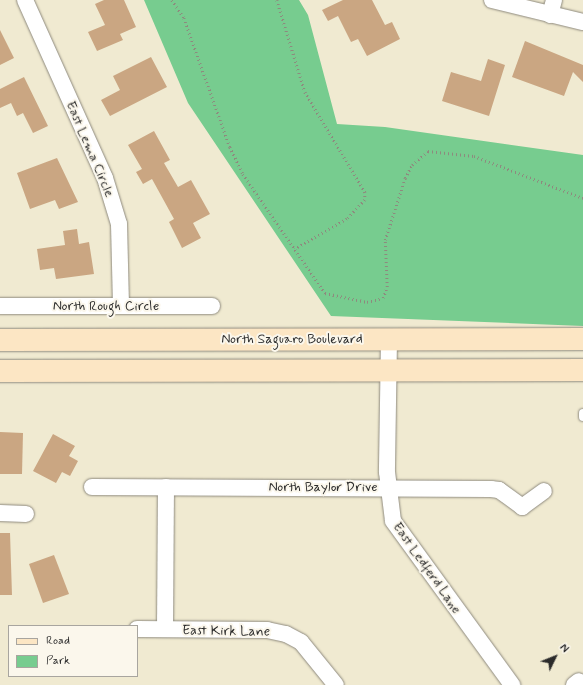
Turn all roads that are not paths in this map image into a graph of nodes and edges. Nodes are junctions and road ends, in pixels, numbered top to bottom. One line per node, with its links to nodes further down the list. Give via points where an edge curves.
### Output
1 (25, 0): 6 (street, East Lema Circle, via 107,184 119,224)
2 (492, 0): 3 (street)
3 (552, 7): 4 (street)
4 (583, 22)
5 (0, 306): 6 (street, North Rough Circle)
6 (121, 306): 7 (street, North Rough Circle)
7 (212, 306)
8 (389, 339): 9 (main road, North Saguaro Boulevard); 10 (main road, North Saguaro Boulevard); 11 (street, East Ledferd Lane)
9 (583, 339)
10 (0, 340)
11 (388, 369): 12 (main road); 13 (main road); 18 (street, East Ledferd Lane)
12 (583, 370)
13 (0, 371)
14 (583, 413): 15 (lane)
15 (583, 417)
16 (92, 487): 17 (street, North Baylor Drive)
17 (166, 487): 18 (street, North Baylor Drive); 23 (street, East Kirk Lane)
18 (388, 487): 19 (street, North Baylor Drive, via 491,488 499,490 522,507); 25 (street, East Ledferd Lane, via 393,521 402,537)
19 (544, 491)
20 (0, 513): 21 (street)
21 (26, 514)
22 (138, 628): 23 (street, East Kirk Lane)
23 (165, 630): 24 (street, East Kirk Lane, via 267,630 286,634 301,642)
24 (336, 685)
25 (512, 685)

